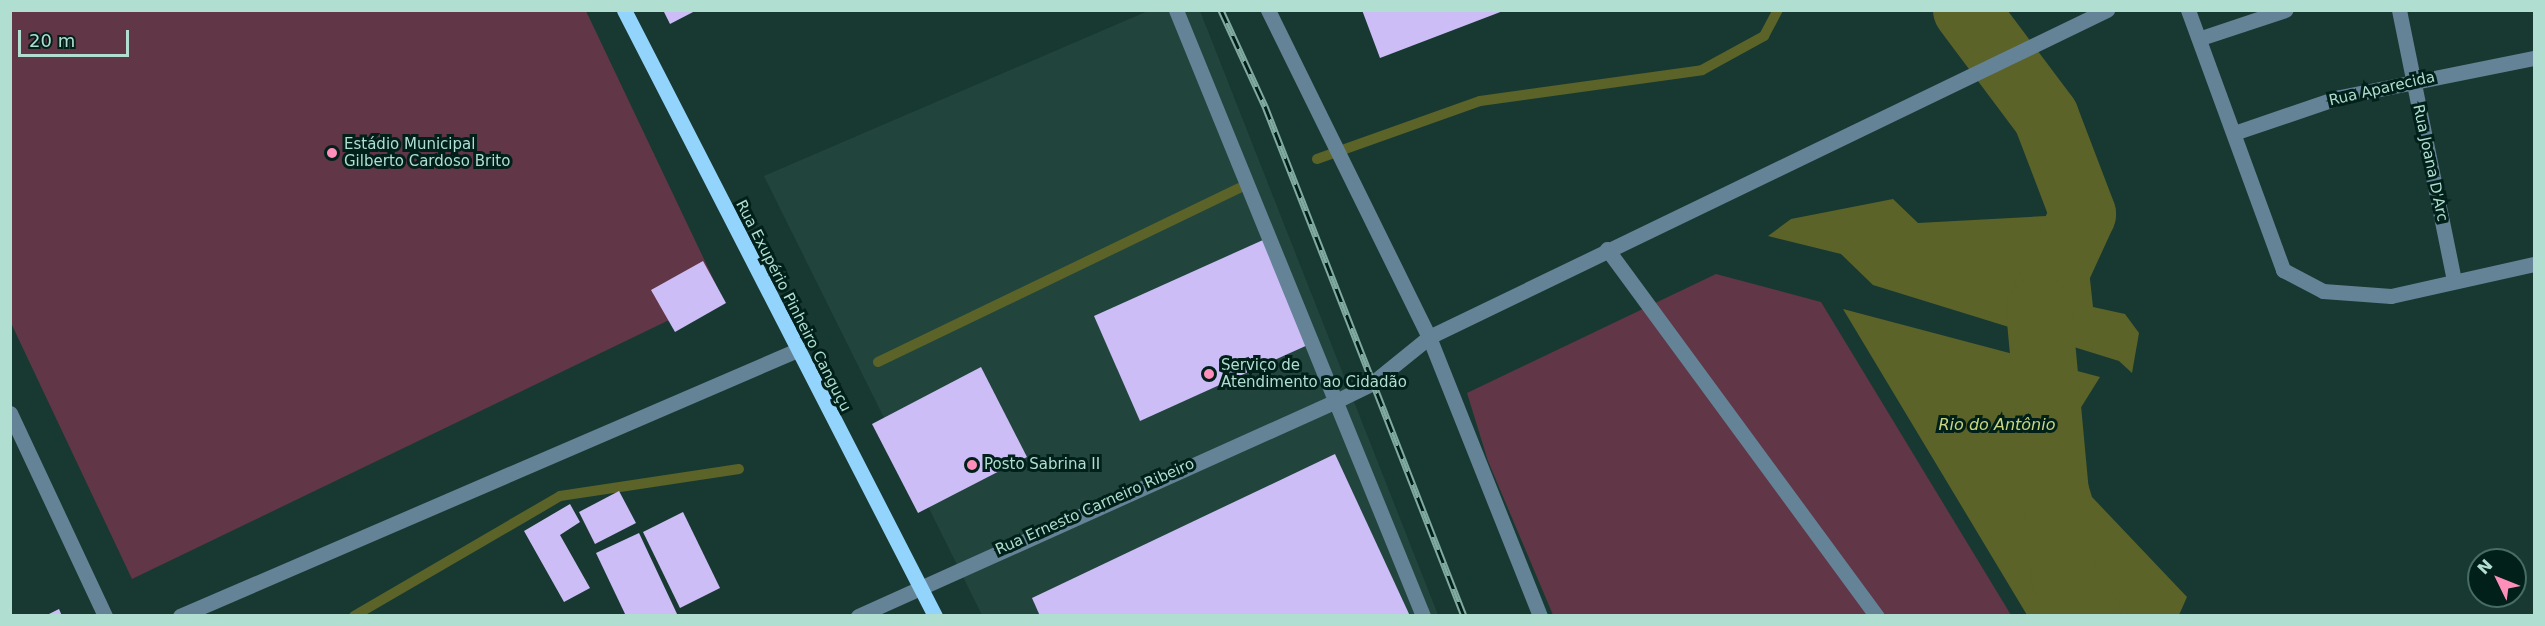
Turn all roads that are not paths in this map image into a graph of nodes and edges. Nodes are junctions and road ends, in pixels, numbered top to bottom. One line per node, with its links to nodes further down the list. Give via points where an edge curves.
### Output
1 (624, 10): 16 (main road, Rua Exupério Pinheiro Canguçu)
2 (1176, 10): 17 (street)
3 (1268, 10): 15 (street)
4 (2107, 10): 12 (street, Rua Ernesto Carneiro Ribeiro)
5 (2188, 10): 8 (street)
6 (2285, 10): 8 (street)
7 (2399, 10): 10 (street, Rua Joana D'Arc)
8 (2201, 38): 11 (street)
9 (2535, 58): 10 (street, Rua Aparecida)
10 (2413, 81): 11 (street, Rua Aparecida, via 2340,97); 14 (street, Rua Joana D'Arc)
11 (2234, 133): 14 (street, via 2283,270 2323,291 2391,296)
12 (1607, 249): 15 (street, Rua Ernesto Carneiro Ribeiro); 26 (street)
13 (2535, 264): 14 (street)
14 (2454, 280)
15 (1429, 337): 17 (street, Rua Ernesto Carneiro Ribeiro, via 1371,384); 25 (street)
16 (795, 351): 19 (main road, Rua Exupério Pinheiro Canguçu); 21 (street)
17 (1334, 402): 19 (street, Rua Ernesto Carneiro Ribeiro); 24 (street)
18 (10, 413): 20 (street)
19 (918, 585): 22 (street, Rua Ernesto Carneiro Ribeiro); 23 (main road, Rua Exupério Pinheiro Canguçu)
20 (105, 615)
21 (180, 615)
22 (858, 615)
23 (935, 615)
24 (1423, 615)
25 (1540, 615)
26 (1877, 615)

